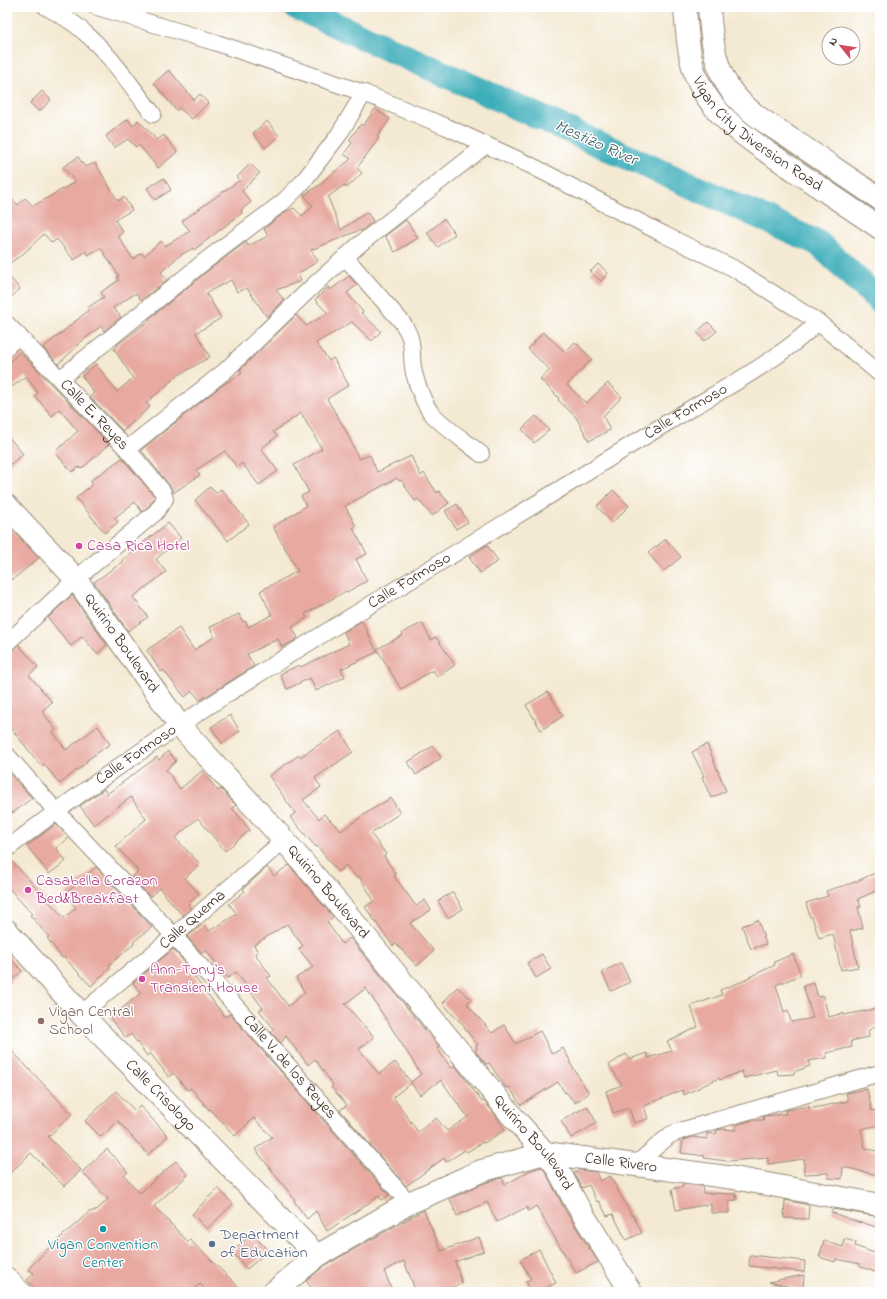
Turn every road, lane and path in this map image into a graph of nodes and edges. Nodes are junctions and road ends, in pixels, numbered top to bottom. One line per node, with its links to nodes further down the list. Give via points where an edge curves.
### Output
1 (46, 7): 6 (street, via 65,17 98,45)
2 (97, 7): 5 (street, via 214,42)
3 (685, 7): 9 (main road, Vigan City Diversion Road, via 690,54 698,81 712,106 731,125 762,148)
4 (709, 7): 8 (main road, Vigan City Diversion Road, via 714,49 720,71 731,91 775,128)
5 (364, 93): 7 (street); 15 (street, via 338,136 302,183 283,202 205,261)
6 (153, 114)
7 (486, 145): 10 (street); 11 (street, via 732,268)
8 (880, 199)
9 (880, 228)
10 (345, 258): 16 (street, via 225,371); 17 (street, via 408,331 412,343 414,373 432,414)
11 (818, 322): 14 (street); 21 (street, Calle Formoso, via 793,344 739,381 656,429)
12 (7, 324): 13 (street, Calle E. Reyes)
13 (13, 341): 15 (street, Calle E. Reyes)
14 (880, 374)
15 (60, 379): 16 (street, Calle E. Reyes)
16 (127, 449): 19 (street, Calle E. Reyes, via 164,496 163,502 156,512)
17 (481, 454)
18 (7, 506): 19 (main road, Quirino Boulevard)
19 (76, 579): 20 (street); 21 (main road, Quirino Boulevard)
20 (7, 643)
21 (180, 726): 23 (street, Calle Formoso); 24 (main road, Quirino Boulevard)
22 (7, 755): 23 (street, Calle V. de los Reyes)
23 (56, 811): 25 (street, Calle Formoso); 27 (street, Calle V. de los Reyes)
24 (284, 840): 27 (street, Calle Quema); 30 (main road, Quirino Boulevard)
25 (7, 849)
26 (7, 931): 28 (main road, Calle Crisologo)
27 (174, 936): 28 (street, Calle Quema); 32 (street, Calle V. de los Reyes)
28 (81, 1014): 34 (main road, Calle Crisologo)
29 (880, 1073): 31 (street, via 680,1131 670,1135)
30 (545, 1153): 31 (main road, Calle Rivero); 32 (main road, Calle Rivero, via 481,1171); 38 (main road, Quirino Boulevard, via 555,1164)
31 (636, 1164): 33 (main road, Calle Rivero, via 734,1178)
32 (409, 1203): 34 (main road, Calle Rivero)
33 (880, 1205)
34 (317, 1256): 37 (main road, Calle Rivero)
35 (7, 1276): 36 (street)
36 (24, 1292)
37 (274, 1292)
38 (631, 1292)

